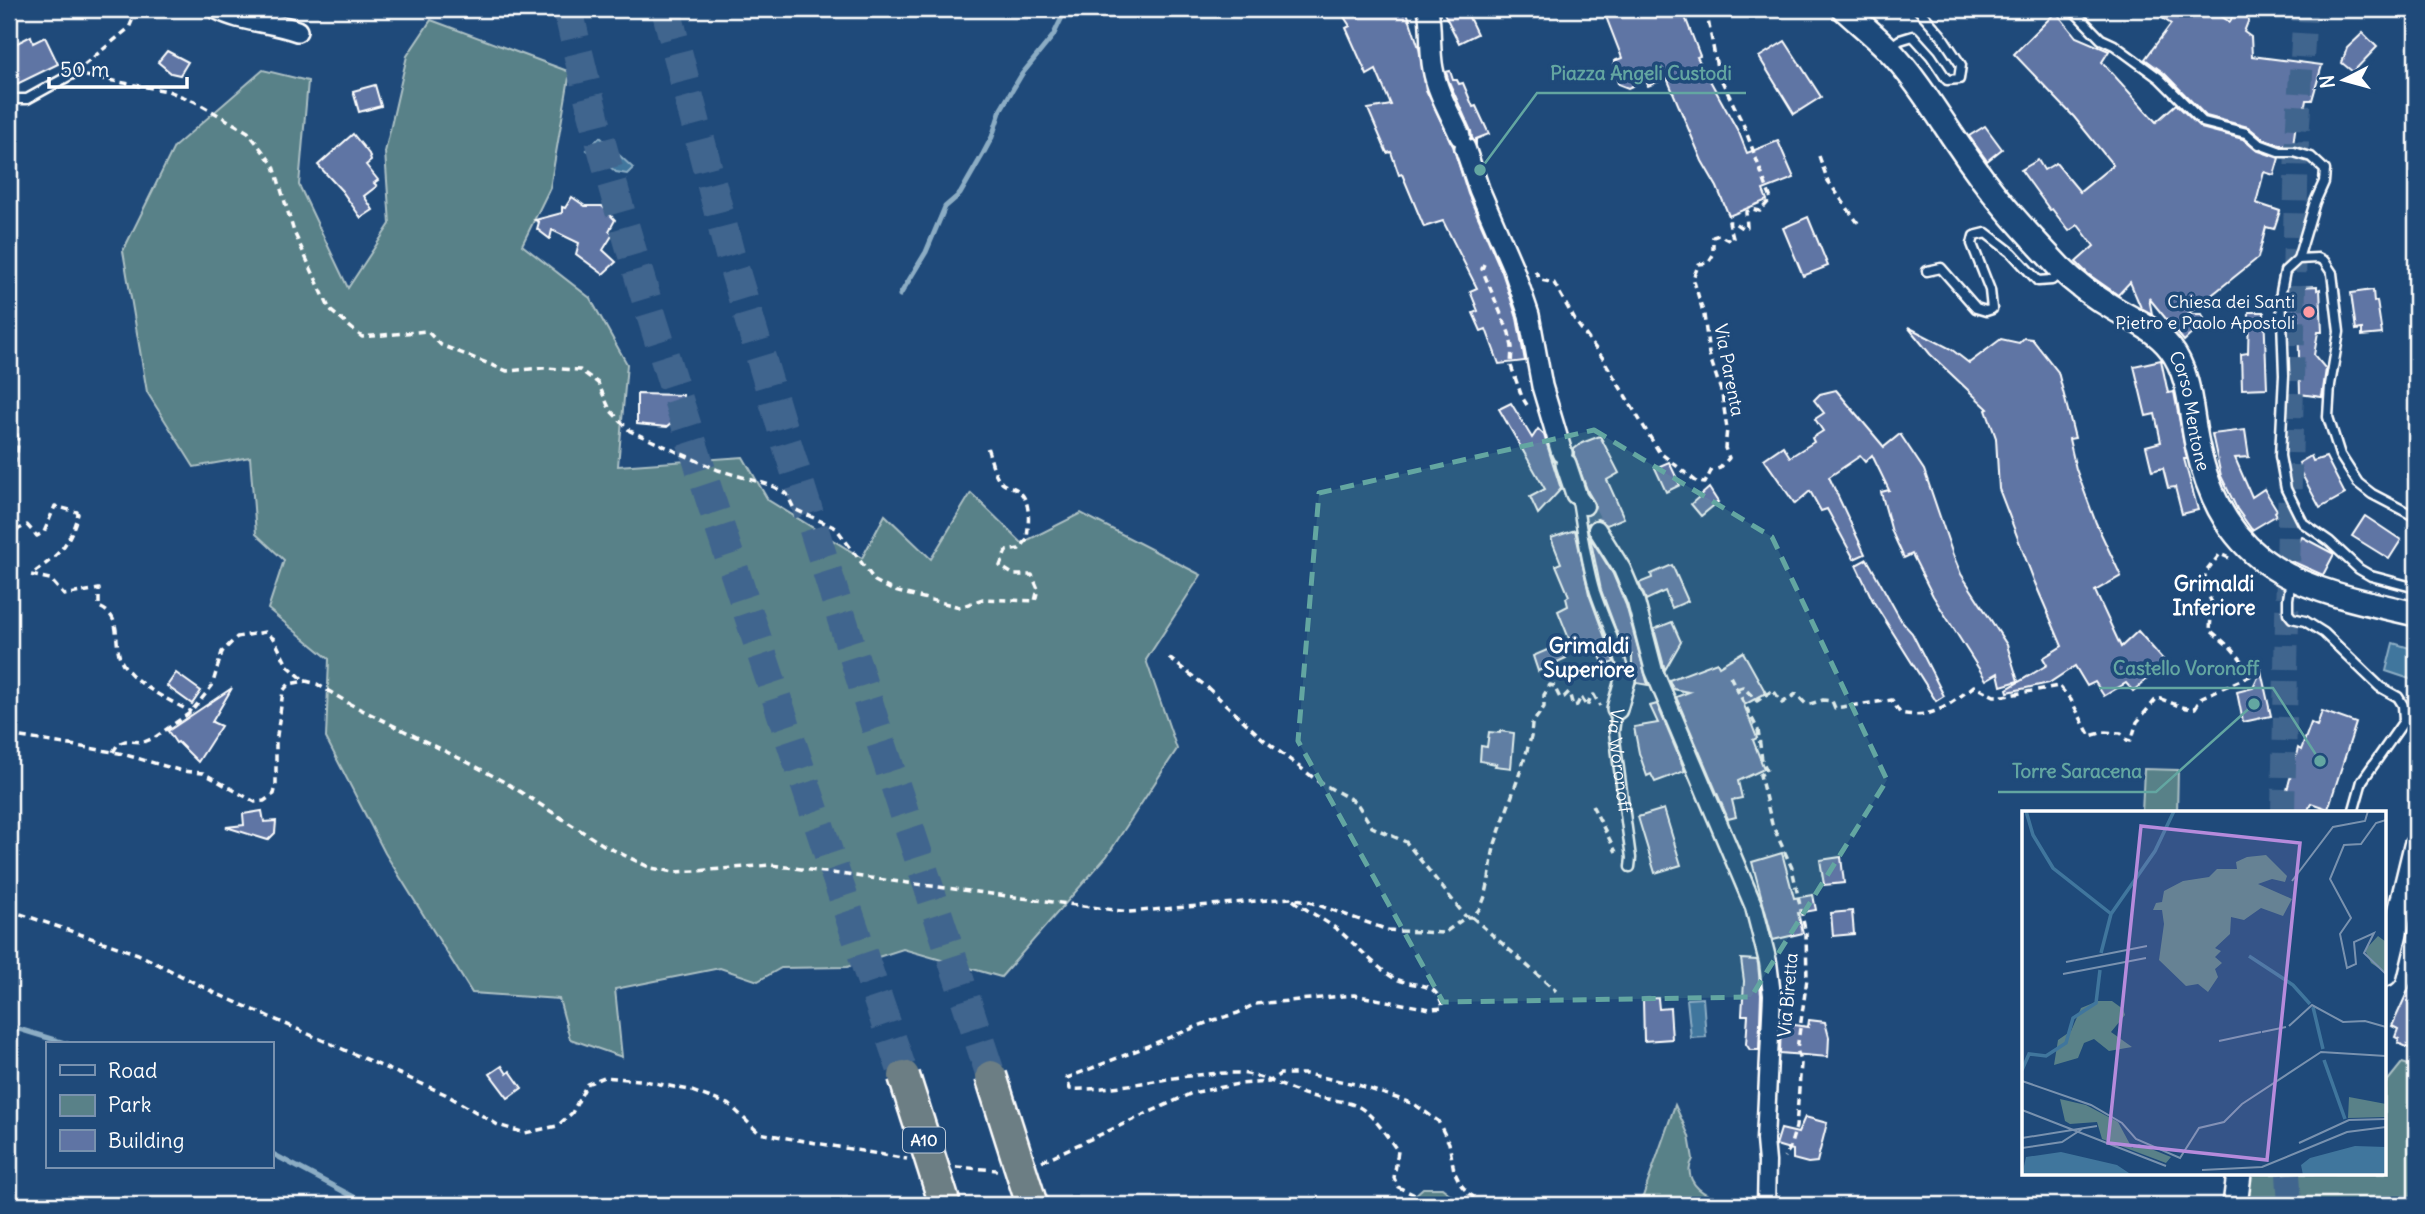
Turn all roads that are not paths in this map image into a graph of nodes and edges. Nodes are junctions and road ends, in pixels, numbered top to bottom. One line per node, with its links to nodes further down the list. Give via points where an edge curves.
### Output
1 (217, 9): 6 (street)
2 (1428, 9): 13 (street, Via Woronoff, via 1436,82 1513,268 1529,315 1551,420)
3 (1844, 9): 7 (main road, Corso Mentone)
4 (1918, 9): 7 (lane, via 1961,65 1959,79 1947,80 1913,36)
5 (2072, 9): 10 (lane, via 2101,39 2159,78 2203,122 2246,134 2259,145 2311,157 2325,170)
6 (297, 31)
7 (1887, 48): 11 (main road, Corso Mentone, via 1975,170)
8 (74, 73): 9 (lane, via 27,99)
9 (9, 99)
10 (2298, 259): 14 (lane, via 2318,258 2332,272 2339,332 2328,417 2340,455 2358,483); 17 (lane, via 2285,271 2281,292 2284,375 2280,456 2286,489 2303,523 2359,569)
11 (2063, 270): 12 (lane, via 2052,280 2038,281 1986,233 1974,236 1972,244 1990,290 1992,309 1986,311 1976,308 1941,268); 16 (main road, Corso Mentone, via 2112,307 2155,331 2172,350 2183,370 2203,468 2230,528 2250,551)
12 (1927, 271)
13 (1581, 500): 19 (lane, Via Woronoff, via 1586,556)
14 (2416, 517)
15 (1597, 529): 30 (street, via 1631,591 1654,671 1754,907 1768,962 1772,995)
16 (2291, 579): 18 (main road, Corso Mentone); 21 (lane, via 2288,613 2292,618 2324,634 2403,705 2404,721 2362,781)
17 (2416, 587)
18 (2416, 614)
19 (1625, 680): 20 (street, Via Woronoff)
20 (1618, 709): 23 (lane, Via Woronoff, via 1614,732)
21 (2354, 811)
22 (2416, 846): 24 (main road)
23 (1630, 867)
24 (2386, 970)
25 (904, 1076): 28 (highway, A10, bridge)
26 (991, 1076): 29 (highway, bridge)
27 (2239, 1176): 31 (main road)
28 (945, 1205)
29 (1032, 1205)
30 (1766, 1205)
31 (2235, 1205)

